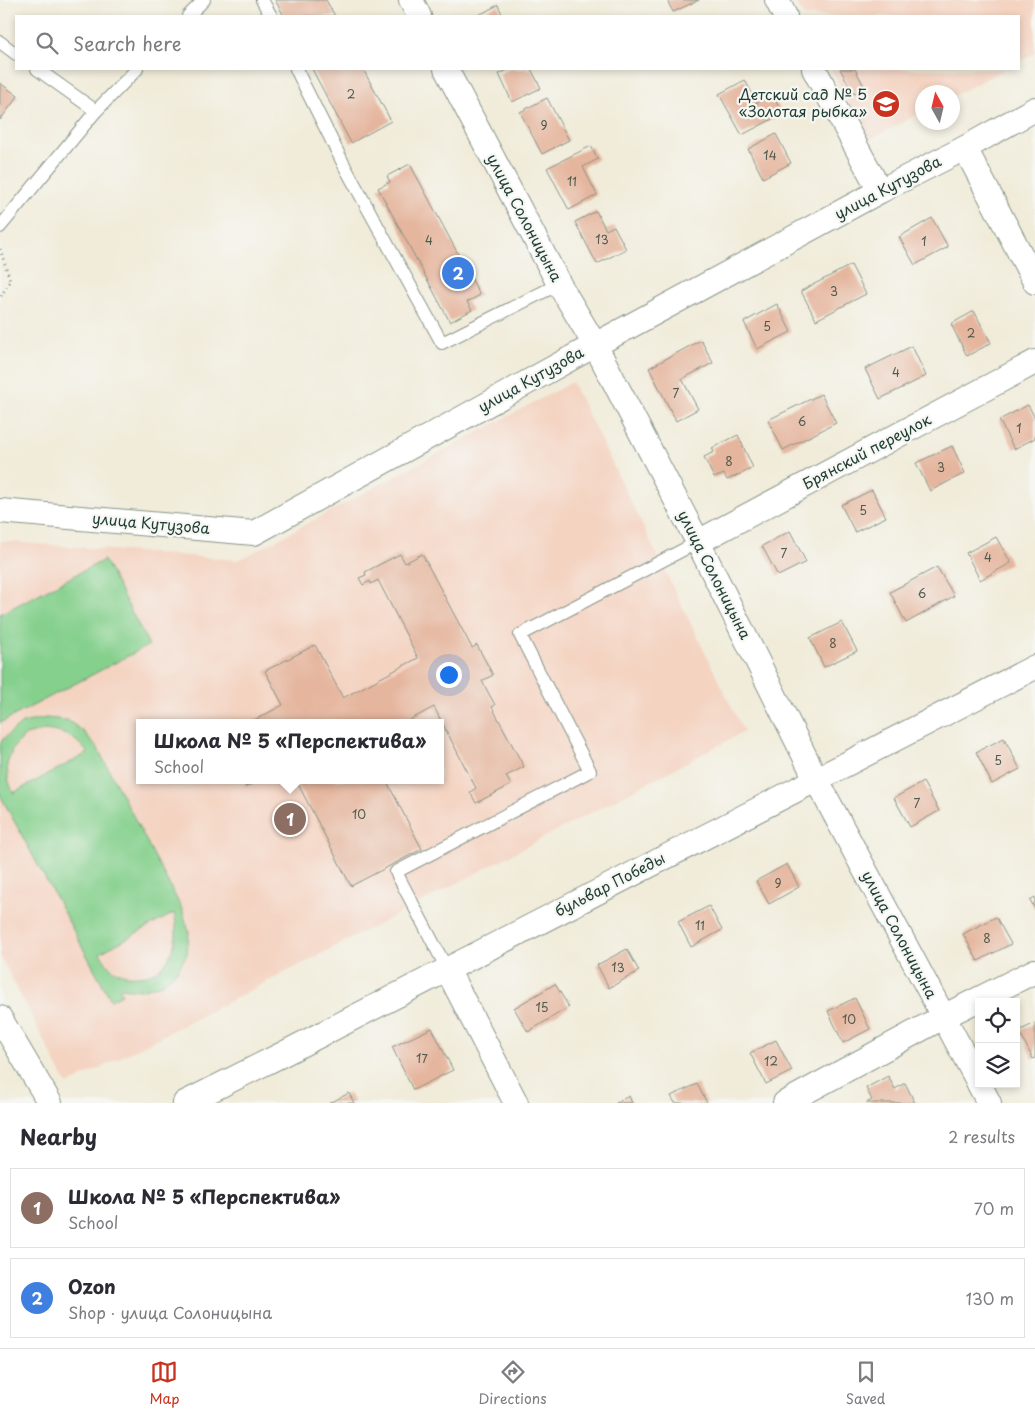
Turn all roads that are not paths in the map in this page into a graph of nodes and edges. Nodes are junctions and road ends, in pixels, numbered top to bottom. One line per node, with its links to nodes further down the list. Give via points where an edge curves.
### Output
1 (204, 0): 5 (lane)
2 (262, 0): 6 (lane)
3 (411, 0): 7 (street)
4 (776, 0): 8 (street)
5 (189, 15)
6 (270, 15)
7 (418, 15)
8 (784, 15)
9 (0, 42): 10 (lane)
10 (15, 53)
11 (38, 70): 17 (lane)
12 (136, 70): 17 (lane)
13 (296, 70): 22 (lane, via 345,167 442,343)
14 (447, 70): 22 (street, улица Солоницына)
15 (815, 70): 19 (street)
16 (1035, 109): 18 (street, улица Кутузова)
17 (96, 111): 20 (lane)
18 (965, 148): 19 (street, улица Кутузова); 21 (street)
19 (880, 192): 23 (street, улица Кутузова)
20 (0, 227)
21 (1035, 282)
22 (559, 284): 23 (street, улица Солоницына)
23 (595, 345): 25 (street, улица Кутузова, via 254,533); 26 (street, улица Солоницына)
24 (1035, 362): 26 (street, Брянский переулок)
25 (0, 511)
26 (698, 542): 28 (street, улица Солоницына); 29 (lane, via 520,635 590,770 396,872)
27 (1035, 667): 28 (street, бульвар Победы)
28 (816, 779): 29 (street, бульвар Победы); 31 (street, улица Солоницына)
29 (446, 969): 36 (street, бульвар Победы); 37 (street)
30 (1035, 971): 31 (street)
31 (943, 1017): 33 (street, улица Солоницына); 38 (street)
32 (0, 1018): 35 (street)
33 (975, 1077)
34 (981, 1088): 39 (street, улица Солоницына)
35 (50, 1103)
36 (185, 1103)
37 (516, 1103)
38 (785, 1103)
39 (989, 1103)

